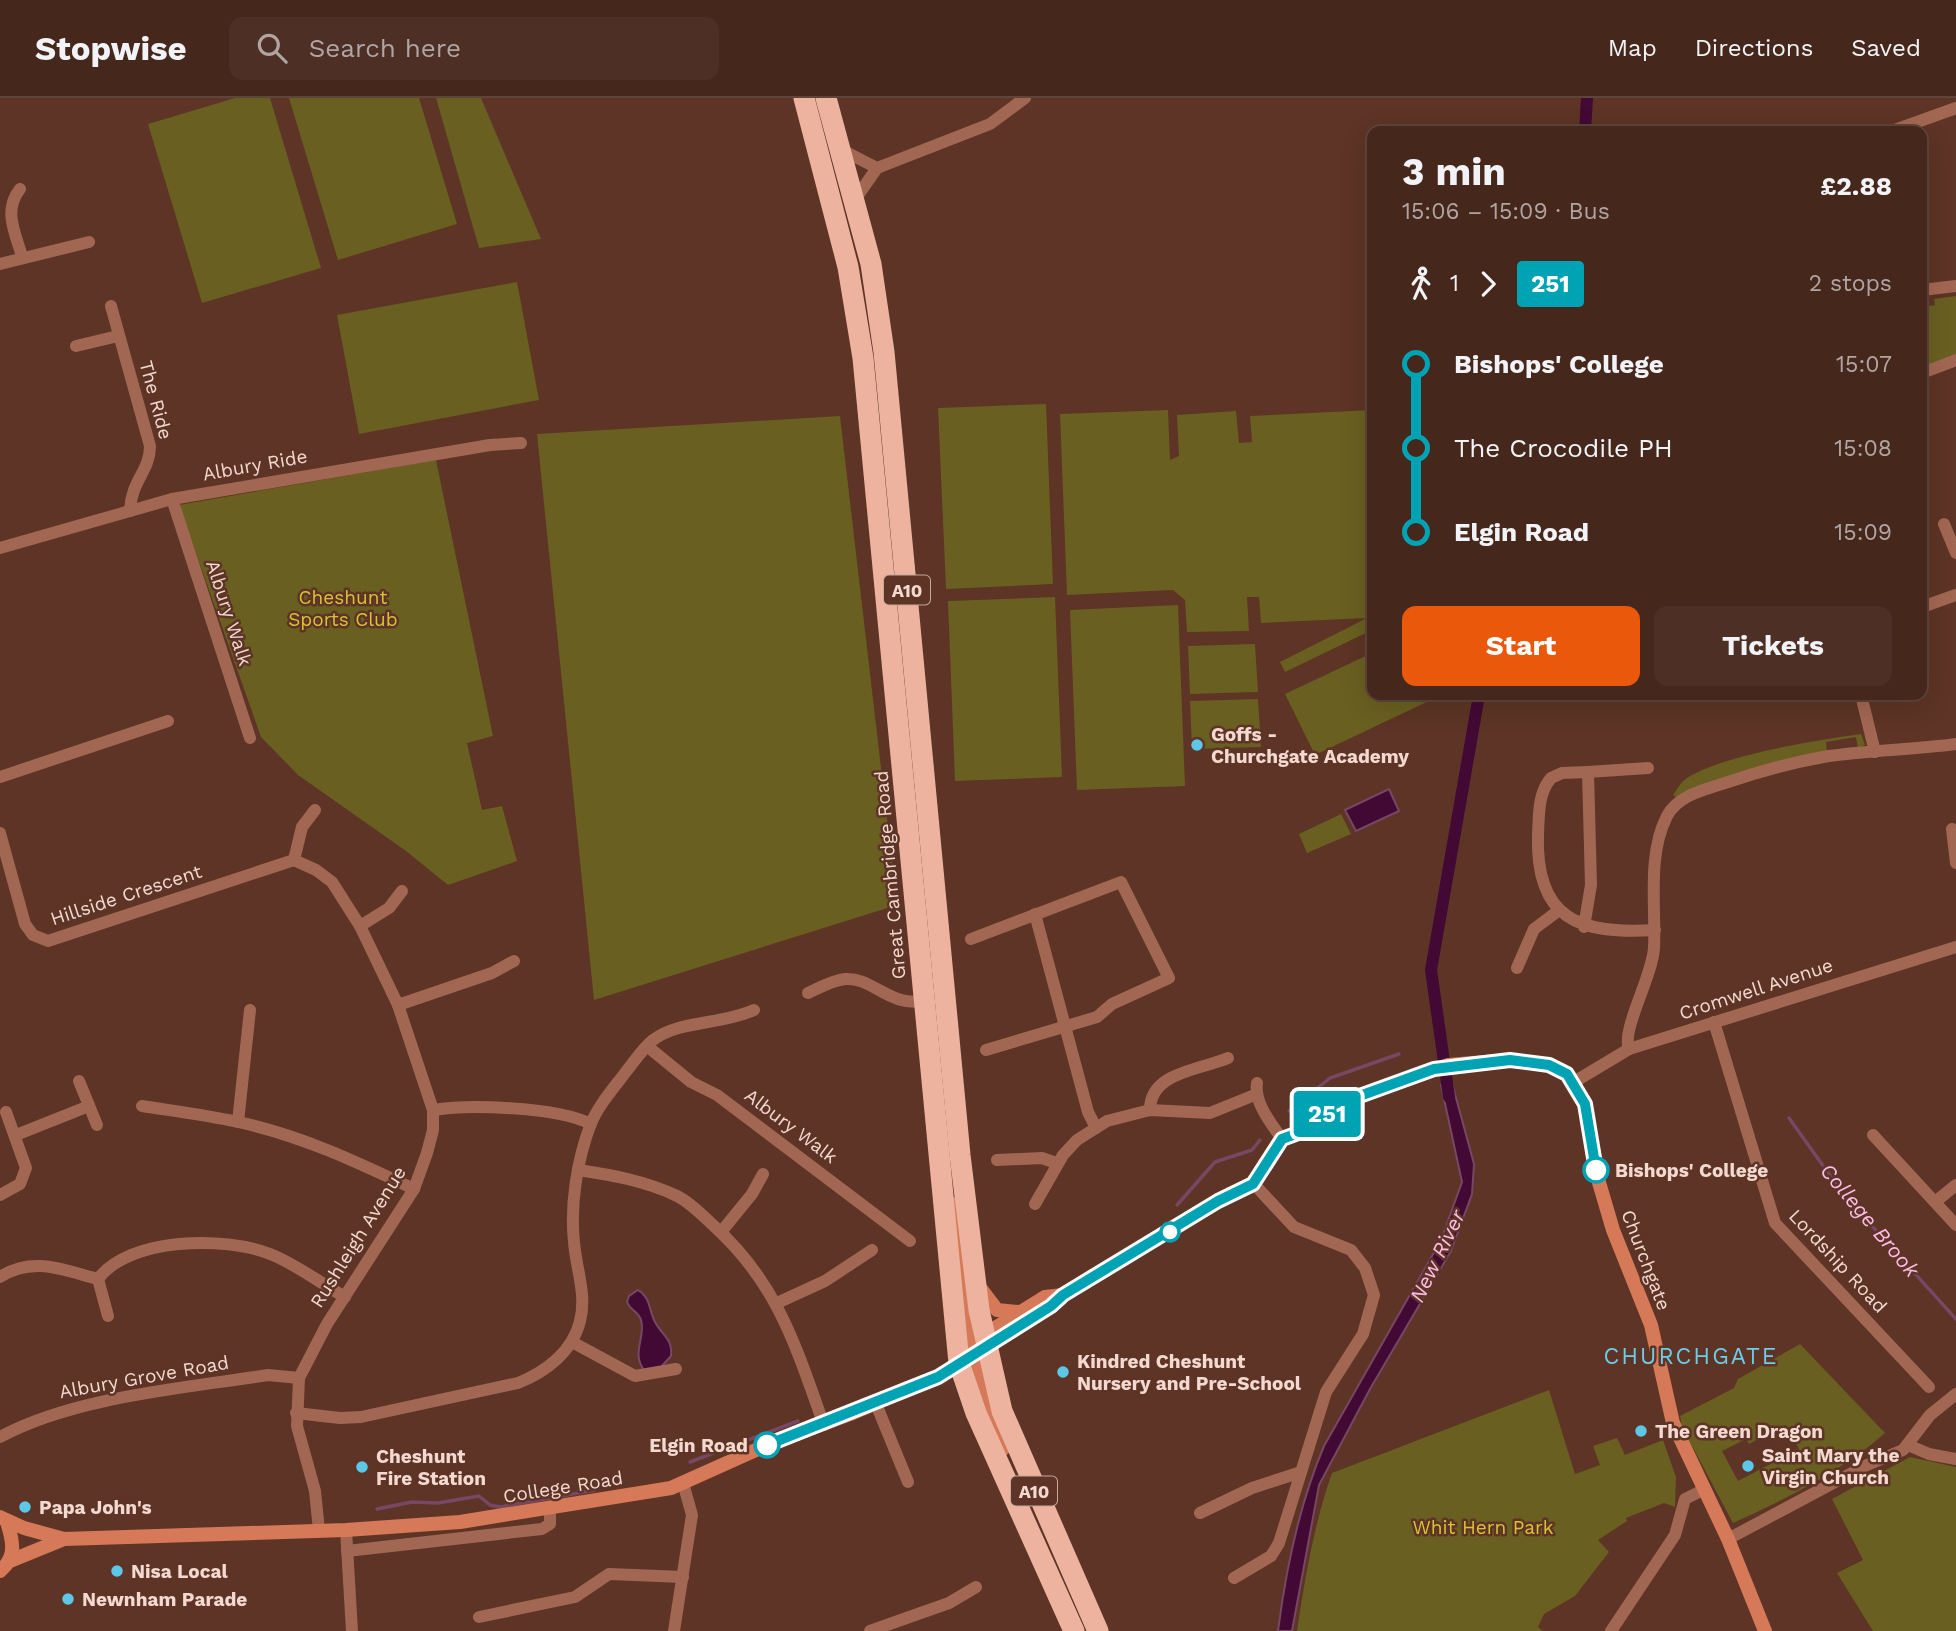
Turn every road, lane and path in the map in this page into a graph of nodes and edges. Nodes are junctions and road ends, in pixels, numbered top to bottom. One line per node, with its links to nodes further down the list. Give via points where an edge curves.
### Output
1 (804, 98): 52 (highway, Great Cambridge Road / A10, via 848,267 863,358)
2 (826, 98): 6 (highway, Great Cambridge Road / A10)
3 (1025, 98): 7 (street, via 990,124)
4 (1956, 108): 5 (street)
5 (1906, 126)
6 (839, 148): 7 (street); 9 (highway, Great Cambridge Road / A10)
7 (877, 168): 9 (street)
8 (20, 190): 11 (street, via 13,198 11,213)
9 (853, 204): 76 (highway, Great Cambridge Road / A10, via 871,264 884,352)
10 (89, 242): 11 (street)
11 (22, 256): 12 (street)
12 (0, 264)
13 (1956, 286): 14 (street)
14 (1927, 289)
15 (111, 306): 16 (street, The Ride)
16 (118, 336): 17 (street); 22 (street, The Ride, via 150,446 147,464 133,485)
17 (76, 346)
18 (1956, 360): 19 (street)
19 (1927, 371)
20 (520, 443): 21 (street, Albury Ride)
21 (172, 499): 22 (street, Albury Ride); 30 (street, Albury Walk)
22 (130, 511): 24 (street, Albury Ride)
23 (1944, 524): 25 (street)
24 (0, 548)
25 (1956, 553)
26 (1956, 595): 27 (street)
27 (1927, 605)
28 (1862, 700): 32 (street)
29 (167, 722): 35 (street)
30 (250, 738)
31 (1956, 744): 32 (street)
32 (1875, 752): 46 (street, via 1760,771 1675,804 1659,840)
33 (1648, 768): 34 (street)
34 (1588, 772): 42 (street, via 1557,775 1543,792 1539,870); 45 (street, via 1591,885)
35 (0, 777)
36 (316, 810): 39 (street, via 302,827)
37 (1952, 829): 40 (street)
38 (0, 833): 39 (street, Hillside Crescent, via 25,925 48,940)
39 (294, 860): 44 (street, Rushleigh Avenue, via 331,882)
40 (1956, 863)
41 (402, 891): 44 (street, via 389,908)
42 (1558, 911): 45 (street); 50 (street, via 1534,929)
43 (1035, 914): 47 (street); 57 (street); 57 (street, via 1121,881 1169,978 1112,1004 1097,1017)
44 (360, 926): 53 (street, Rushleigh Avenue)
45 (1584, 927): 46 (street)
46 (1655, 930): 59 (street, via 1651,972 1626,1035)
47 (971, 939)
48 (1956, 947): 56 (street, Cromwell Avenue)
49 (514, 961): 53 (street)
50 (1517, 968)
51 (808, 993): 52 (street, via 842,979 860,980 909,1003)
52 (924, 1001): 100 (highway, Great Cambridge Road / A10)
53 (398, 1006): 66 (street, Rushleigh Avenue)
54 (250, 1010): 69 (street)
55 (754, 1010): 58 (street, via 725,1022 676,1028)
56 (1714, 1022): 59 (street, Cromwell Avenue); 103 (street, Lordship Road, via 1775,1223)
57 (1064, 1027): 60 (street); 72 (street)
58 (647, 1046): 70 (street); 89 (street, Albury Walk)
59 (1629, 1049): 63 (street, Cromwell Avenue)
60 (986, 1050)
61 (1228, 1058): 67 (street, via 1198,1066 1156,1087)
62 (79, 1081): 64 (street)
63 (1574, 1082): 75 (street, via 1549,1065 1510,1060 1441,1067 1354,1098); 114 (street, Churchgate, via 1585,1104 1607,1211 1651,1325 1673,1423)
64 (89, 1106): 71 (street); 73 (street)
65 (142, 1106): 69 (street)
66 (433, 1110): 70 (street, via 458,1107 562,1114); 83 (street, Rushleigh Avenue, via 433,1130)
67 (1150, 1110): 72 (street); 75 (street, via 1210,1113 1257,1088)
68 (6, 1112): 73 (street)
69 (238, 1122): 83 (street, via 310,1143)
70 (591, 1124): 79 (street)
71 (97, 1125)
72 (1096, 1128): 78 (street)
73 (16, 1135): 84 (street, via 26,1168 20,1184)
74 (1872, 1135): 85 (street)
75 (1282, 1139): 81 (street)
76 (960, 1154): 91 (highway, Great Cambridge Road / A10); 100 (street, via 956,1202)
77 (997, 1160): 78 (street, via 1042,1158)
78 (1056, 1163): 86 (street)
79 (578, 1170): 88 (street, via 634,1180 674,1195 689,1202); 99 (street, via 573,1241 583,1304)
80 (763, 1174): 88 (street)
81 (1253, 1184): 94 (street, College Road); 111 (street, via 1294,1227 1351,1250 1373,1288 1371,1315 1326,1392)
82 (1956, 1185): 85 (street)
83 (414, 1189): 95 (street, Rushleigh Avenue)
84 (0, 1195)
85 (1935, 1202): 87 (street)
86 (1035, 1204)
87 (1956, 1226)
88 (721, 1232): 96 (street)
89 (910, 1241)
90 (872, 1251): 96 (street, via 825,1281)
91 (973, 1272): 97 (street, via 992,1306 1002,1312); 100 (highway, Great Cambridge Road / A10)
92 (0, 1277): 93 (street, via 14,1268 35,1265)
93 (98, 1279): 95 (street, via 112,1263 143,1251 231,1244 274,1255); 98 (street)
94 (1063, 1295): 97 (street, College Road, via 1045,1297); 100 (street, College Road)
95 (345, 1297): 102 (street, Rushleigh Avenue)
96 (778, 1303): 107 (street)
97 (1021, 1312): 100 (street, College Road)
98 (108, 1316)
99 (572, 1342): 101 (street, via 635,1376); 106 (street, via 538,1374 504,1387 361,1417)
100 (971, 1350): 105 (street, College Road); 131 (highway, Great Cambridge Road / A10, via 976,1413); 132 (highway, Great Cambridge Road / A10)
101 (676, 1369)
102 (299, 1378): 106 (street, Rushleigh Avenue); 108 (street, Albury Grove Road, via 268,1375 69,1409 32,1420)
103 (1929, 1387)
104 (1956, 1394): 109 (street, via 1930,1415)
105 (876, 1404): 107 (street, College Road); 112 (street)
106 (296, 1413): 118 (street, Rushleigh Avenue, via 304,1461 315,1491)
107 (824, 1425): 113 (street, College Road)
108 (0, 1437)
109 (1908, 1445): 110 (street); 121 (street)
110 (1956, 1459)
111 (1298, 1473): 116 (street, via 1251,1488); 125 (street, via 1279,1543 1271,1556)
112 (908, 1482)
113 (683, 1483): 115 (street, College Road); 124 (street, via 692,1515)
114 (1703, 1490): 121 (street, Churchgate); 133 (street, via 1685,1499 1675,1535)
115 (550, 1508): 119 (street, College Road, via 460,1522); 122 (street, via 550,1524 542,1529)
116 (1200, 1513)
117 (4, 1519): 120 (street, College Road); 123 (street, via 13,1538)
118 (319, 1530): 119 (street, College Road); 120 (street, College Road)
119 (346, 1530): 122 (street)
120 (64, 1539): 123 (street, College Road)
121 (1728, 1539): 134 (street, Churchgate)
122 (347, 1551): 128 (street)
123 (5, 1566)
124 (683, 1577): 127 (street, via 609,1574 575,1597); 129 (street)
125 (1234, 1578)
126 (976, 1587): 130 (street, via 948,1603)
127 (479, 1617)
128 (352, 1631)
129 (674, 1631)
130 (870, 1631)
131 (1074, 1631)
132 (1098, 1631)
133 (1611, 1631)
134 (1765, 1631)

